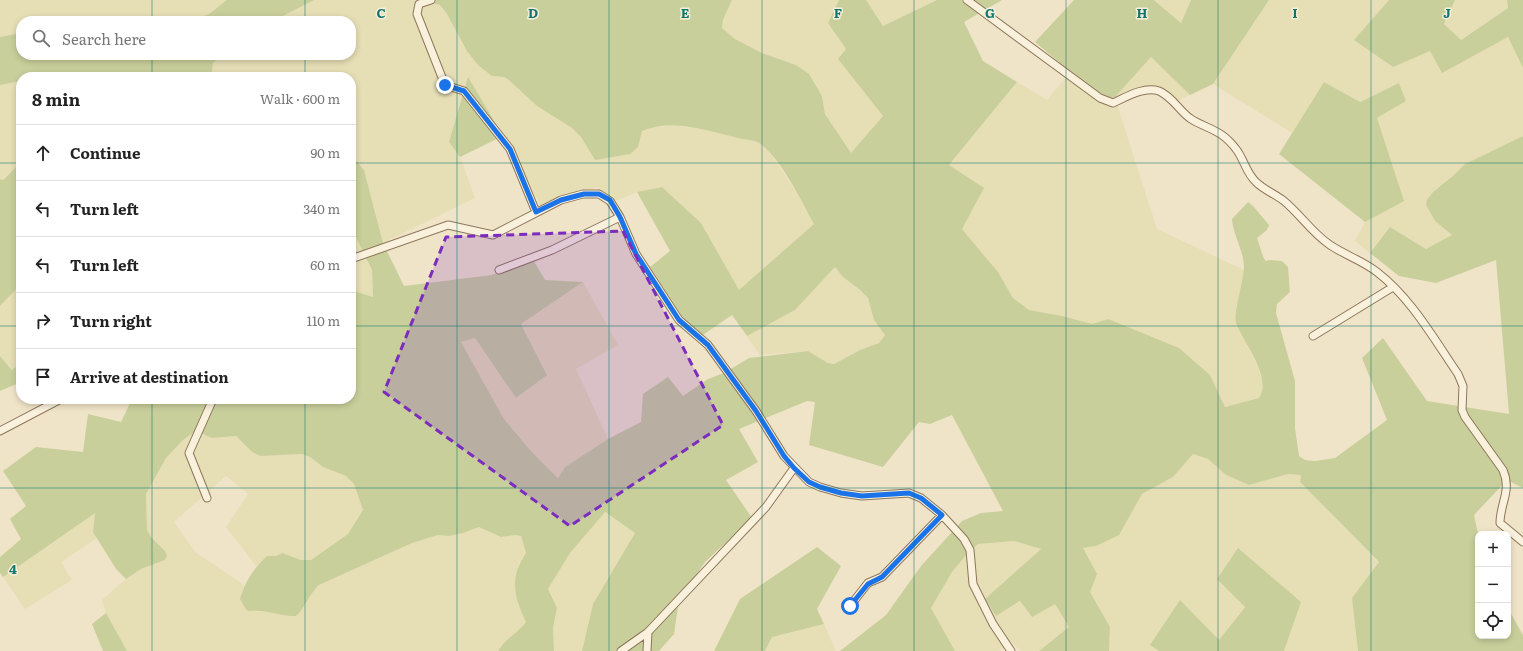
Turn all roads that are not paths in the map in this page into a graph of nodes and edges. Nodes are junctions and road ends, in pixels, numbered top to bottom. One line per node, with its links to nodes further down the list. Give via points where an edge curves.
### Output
1 (431, 0): 3 (street, via 419,4 417,14 445,85 464,91 510,149)
2 (967, 0): 7 (street, via 1100,98 1113,103 1151,90 1170,99 1191,119 1213,128 1228,139 1257,184 1283,200 1329,244 1377,272)
3 (536, 212): 4 (street, via 561,200 584,194 599,194 610,200); 5 (street, via 493,234 448,225)
4 (620, 217): 6 (street, via 552,250); 12 (street, via 636,254 679,320 708,345)
5 (356, 257)
6 (499, 270)
7 (1393, 287): 8 (street); 15 (street, via 1410,305 1458,374 1463,386 1462,410 1465,417 1506,478 1508,488 1500,514 1500,523)
8 (1313, 336)
9 (51, 404): 11 (street)
10 (211, 404): 13 (street, via 189,453)
11 (0, 431)
12 (794, 468): 14 (street, via 809,482 841,493 862,496 909,493 921,498); 17 (street, via 766,507)
13 (207, 498)
14 (942, 515): 16 (street, via 882,577 868,584); 20 (street, via 964,539 970,550 973,584 993,624)
15 (1523, 542)
16 (850, 606)
17 (648, 632): 18 (street); 19 (street)
18 (621, 651)
19 (647, 651)
20 (1011, 651)

